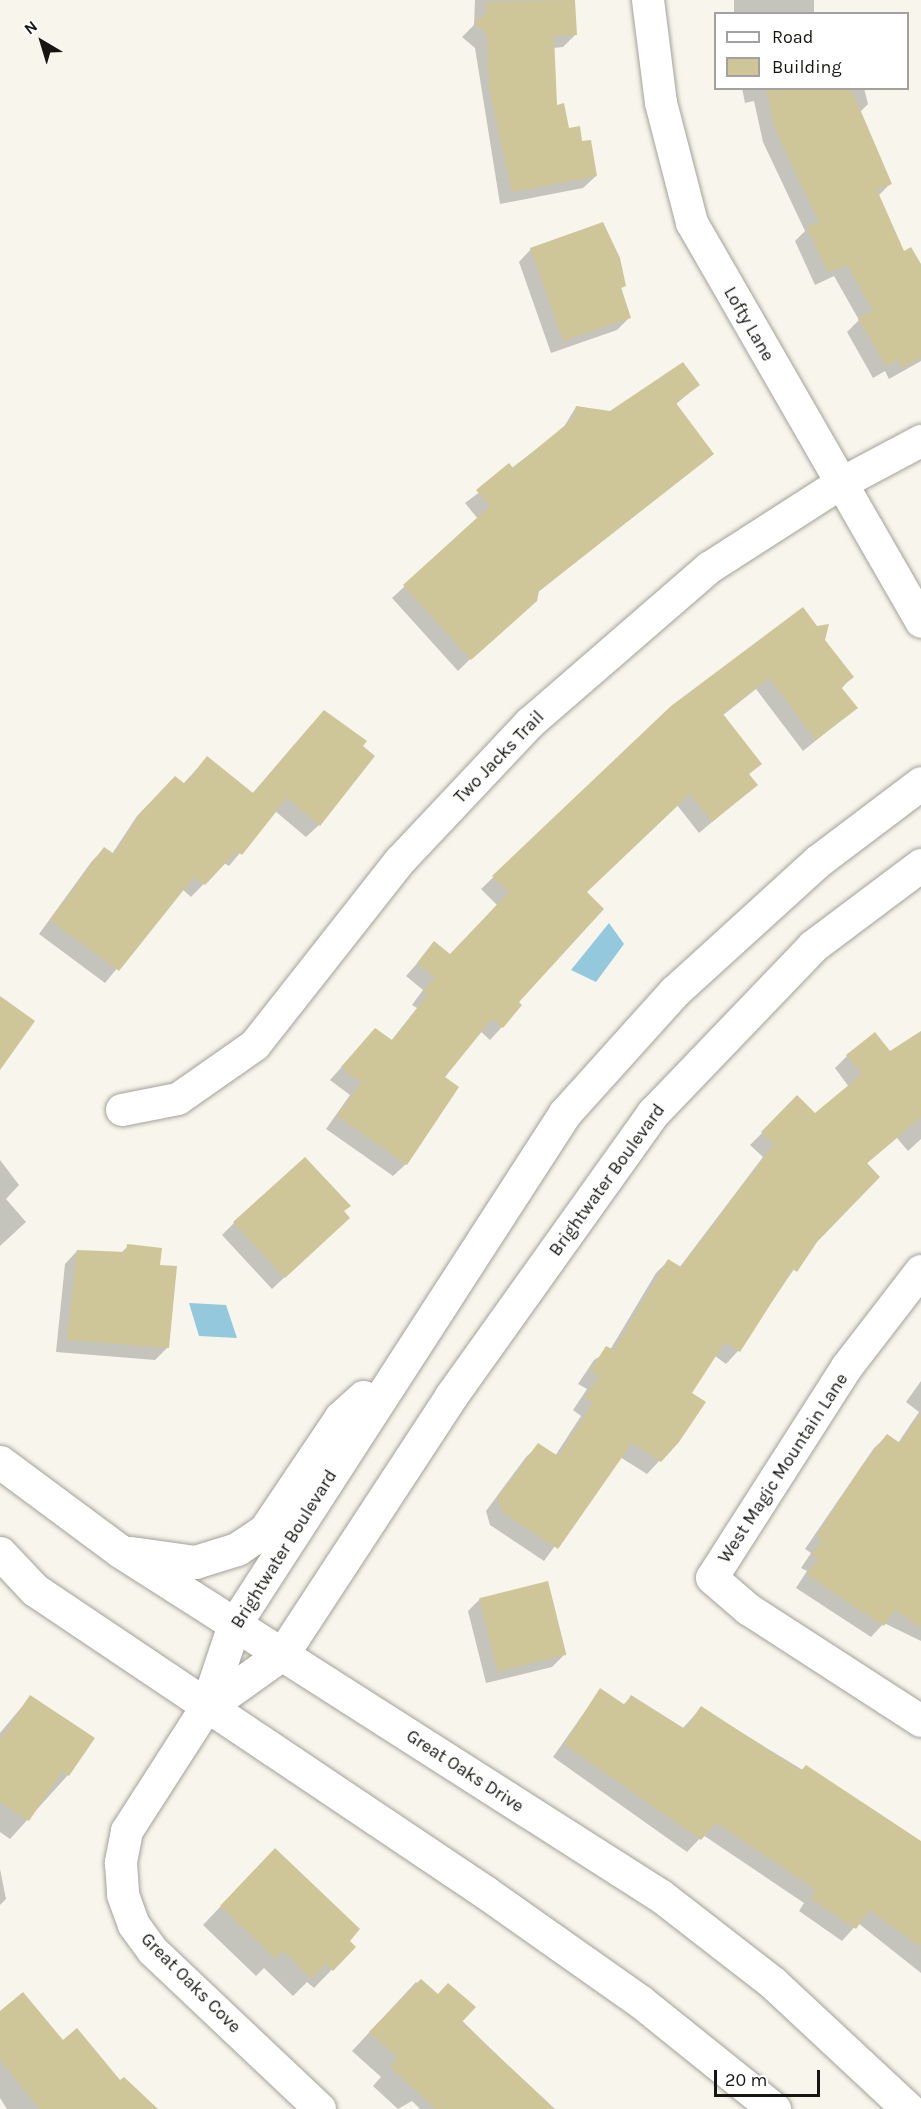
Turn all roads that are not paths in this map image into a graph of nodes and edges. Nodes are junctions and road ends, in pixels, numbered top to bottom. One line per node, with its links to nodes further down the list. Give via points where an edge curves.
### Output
1 (648, 0): 3 (street, Lofty Lane, via 661,103 692,223)
2 (921, 441): 3 (street, Two Jacks Trail)
3 (840, 484): 4 (street, Lofty Lane); 7 (street, Two Jacks Trail, via 709,568 530,723 400,861 255,1045 178,1100)
4 (921, 622)
5 (921, 783): 9 (street, Brightwater Boulevard, via 818,861 675,991 565,1113)
6 (921, 865): 14 (street, Brightwater Boulevard, via 813,946 653,1113 451,1396)
7 (122, 1110)
8 (921, 1271): 16 (street, West Magic Mountain Lane, via 847,1367 712,1578 748,1609)
9 (401, 1365): 11 (street, via 341,1417 265,1530 237,1549 195,1562); 13 (street, Brightwater Boulevard)
10 (0, 1462): 11 (street, Great Oaks Drive)
11 (120, 1551): 13 (street, Great Oaks Drive)
12 (0, 1553): 15 (street, via 35,1590)
13 (234, 1625): 14 (street, Great Oaks Drive); 15 (street, Brightwater Boulevard)
14 (283, 1653): 15 (street, Brightwater Boulevard); 19 (street, Great Oaks Drive, via 661,1896 773,1983)
15 (206, 1708): 17 (street, Great Oaks Cove, via 127,1831 121,1863 123,1895 134,1925 153,1951); 18 (street, via 632,1995)
16 (921, 1721)
17 (320, 2109)
18 (774, 2109)
19 (908, 2109)

